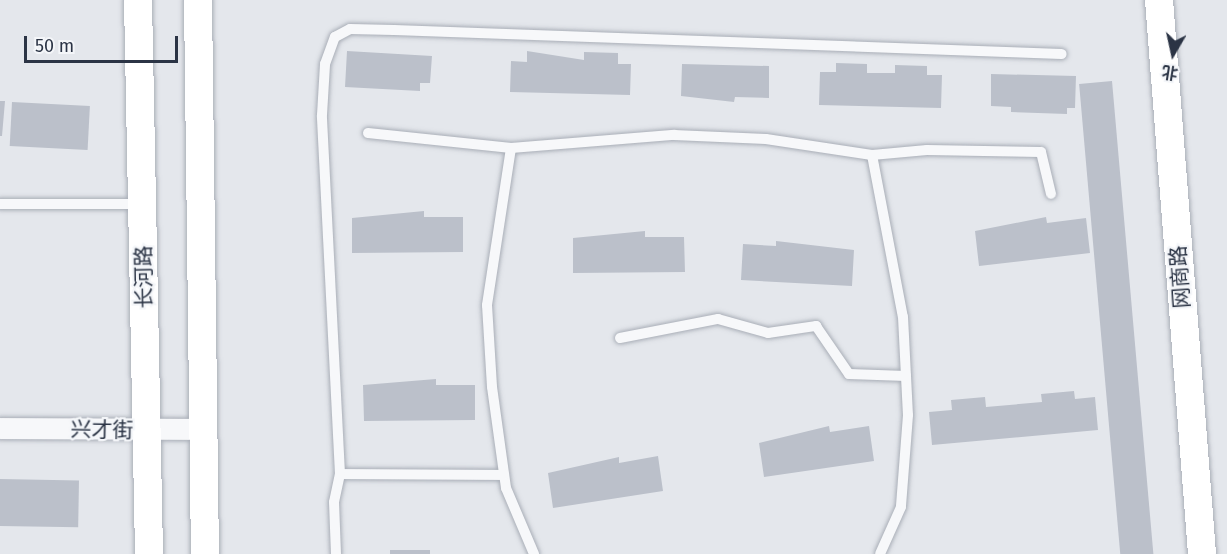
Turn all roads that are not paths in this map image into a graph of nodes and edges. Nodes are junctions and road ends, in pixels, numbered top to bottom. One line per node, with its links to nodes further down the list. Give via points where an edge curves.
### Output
1 (138, 0): 10 (main road, 长河路)
2 (198, 0): 14 (main road)
3 (1159, 0): 23 (main road, 网商路)
4 (1062, 54): 16 (lane, via 383,29 350,29 336,37 325,64 322,115)
5 (368, 133): 6 (lane)
6 (511, 148): 7 (lane, via 674,135 766,139); 17 (lane, via 487,305)
7 (872, 156): 8 (lane, via 927,150 1041,152); 12 (lane, via 903,318)
8 (1051, 194)
9 (0, 204): 10 (lane)
10 (143, 204): 15 (main road, 长河路)
11 (620, 338): 12 (lane, via 718,319 768,333 816,326 849,374)
12 (906, 376): 22 (lane, via 901,507)
13 (0, 428): 15 (street, 兴才街)
14 (204, 429): 15 (street, 兴才街); 19 (main road)
15 (148, 431): 18 (main road, 长河路)
16 (340, 474): 17 (lane); 20 (lane, via 334,502)
17 (504, 475): 21 (lane)
18 (149, 554)
19 (205, 554)
20 (336, 554)
21 (534, 554)
22 (880, 554)
23 (1202, 554)

